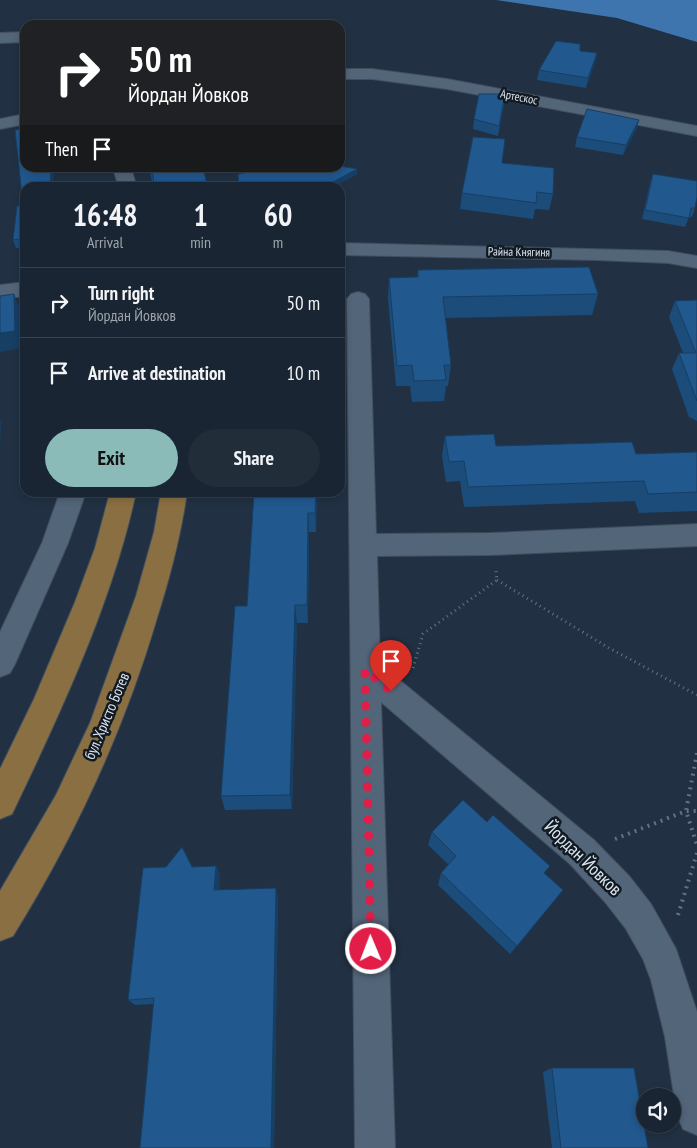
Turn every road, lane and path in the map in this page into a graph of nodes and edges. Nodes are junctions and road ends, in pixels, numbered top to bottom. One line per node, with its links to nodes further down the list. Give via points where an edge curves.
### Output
1 (20, 37): 2 (street)
2 (0, 38)
3 (345, 74): 6 (street, Артескос, via 372,74 447,84)
4 (20, 119): 5 (street)
5 (0, 124)
6 (697, 131)
7 (345, 249): 8 (street, Райна Княгиня, via 596,254 668,257)
8 (697, 262)
9 (20, 289): 10 (street)
10 (0, 292)
11 (358, 299): 17 (street)
12 (71, 497): 19 (street, via 55,543)
13 (122, 497): 24 (main road, via 96,586 34,736)
14 (173, 497): 30 (main road, бул. Христо Ботев, via 171,520 134,648 101,736 58,823)
15 (697, 536): 16 (street)
16 (490, 544): 17 (street); 18 (path)
17 (365, 545): 20 (street)
18 (497, 580): 21 (path, via 609,648); 22 (path, via 422,634)
19 (0, 664)
20 (365, 670): 22 (street, Йордан Йовков); 33 (street)
21 (697, 695)
22 (404, 702): 28 (street, Йордан Йовков)
23 (697, 753): 25 (path)
24 (0, 803)
25 (686, 811): 26 (path); 27 (path); 28 (path)
26 (697, 811)
27 (697, 845)
28 (582, 852): 31 (street, Йордан Йовков, via 612,882 641,921)
29 (697, 853): 31 (path)
30 (0, 923)
31 (663, 962): 32 (street, Йордан Йовков, via 678,1010)
32 (697, 1115)
33 (375, 1148)

